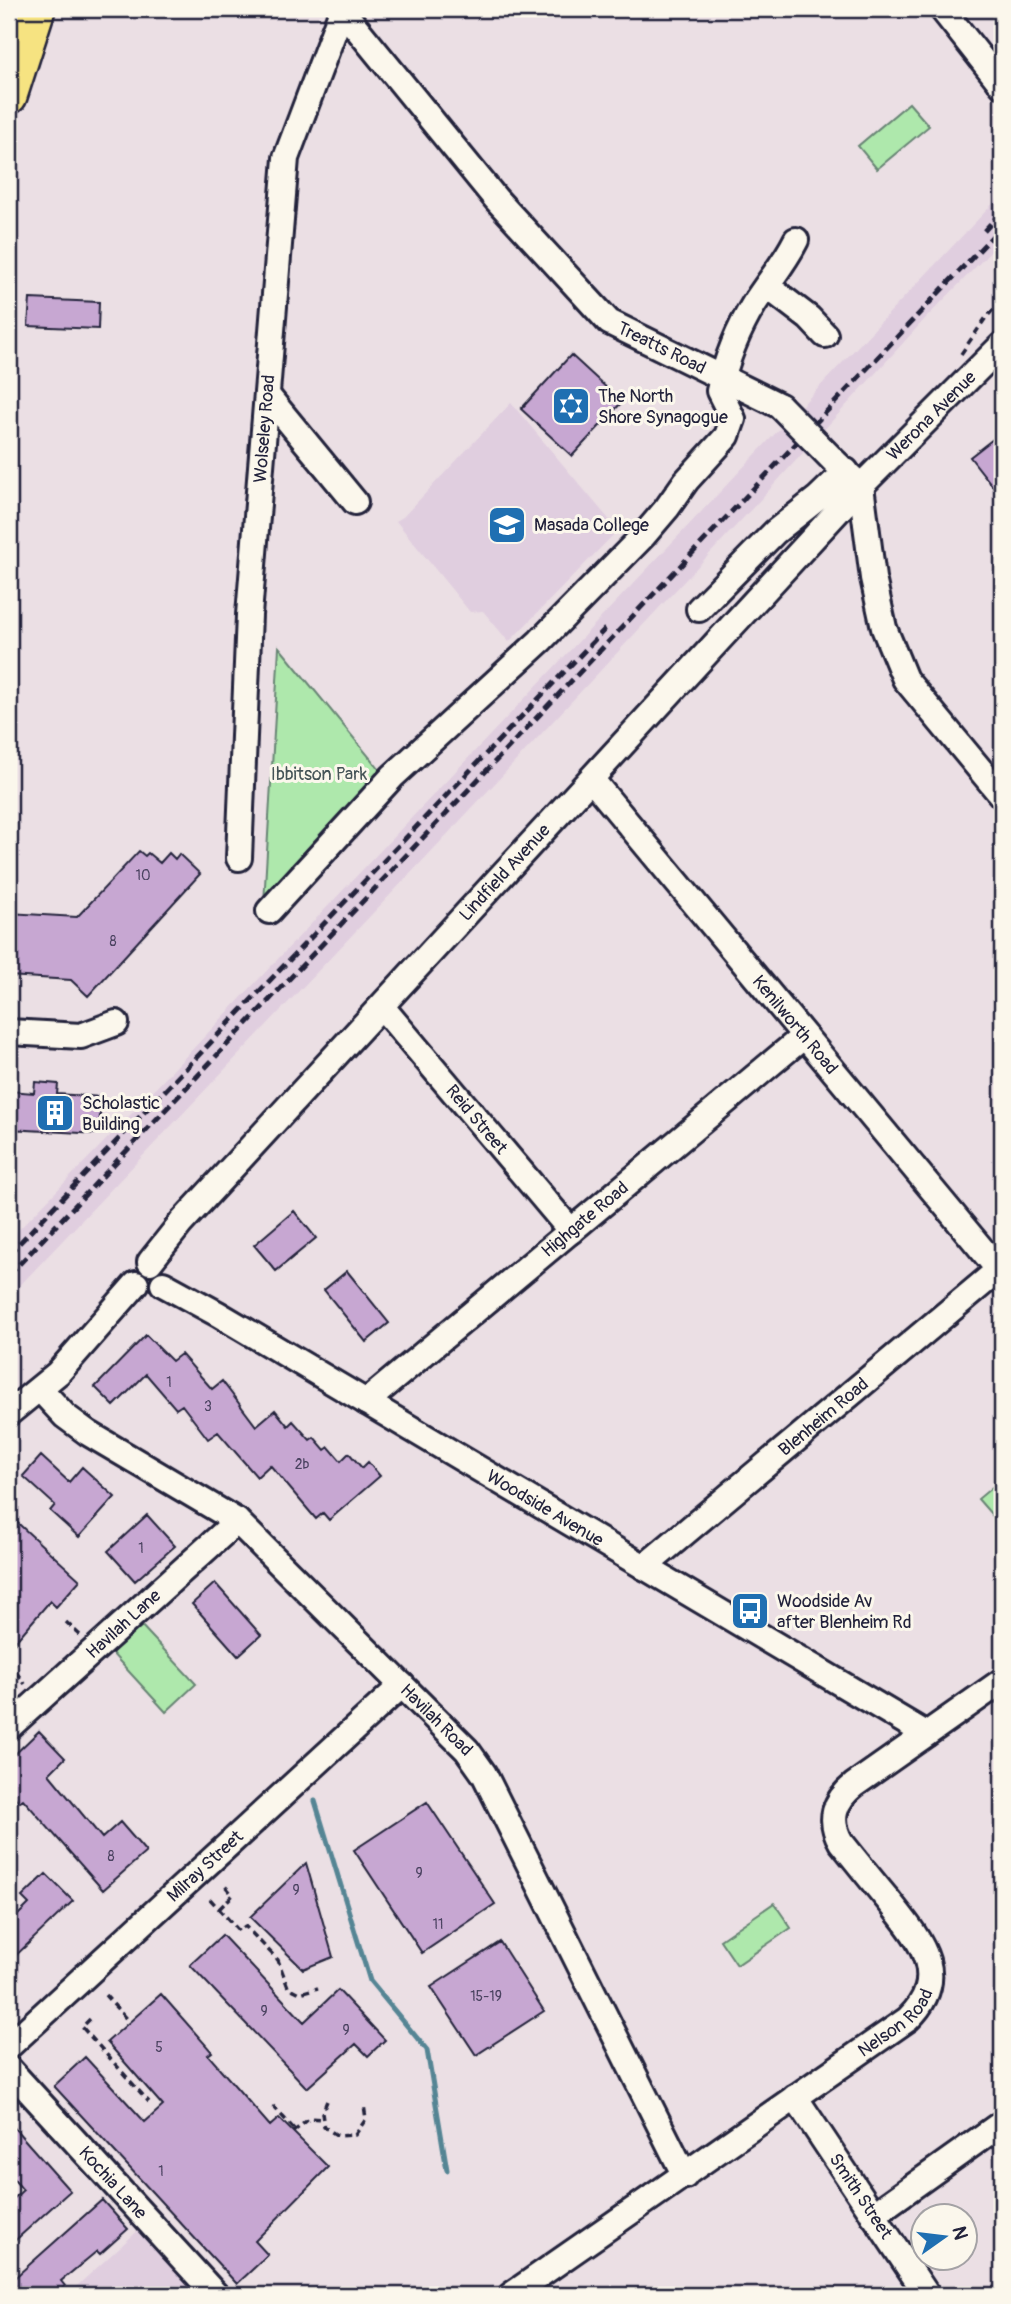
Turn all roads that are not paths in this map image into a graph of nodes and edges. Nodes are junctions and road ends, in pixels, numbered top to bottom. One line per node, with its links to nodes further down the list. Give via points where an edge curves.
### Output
1 (37, 9): 5 (highway)
2 (341, 9): 10 (street, Treatts Road, via 496,200 609,322); 11 (street, Wolseley Road, via 286,158)
3 (942, 9): 4 (street)
4 (1002, 85)
5 (9, 96)
6 (796, 240): 7 (street)
7 (767, 286): 8 (street); 10 (street, via 742,326)
8 (825, 335)
9 (1002, 345): 12 (street, Werona Avenue)
10 (722, 376): 12 (street, Treatts Road, bridge, via 780,406); 18 (street, via 719,391 733,419 732,427 667,508 540,641 393,776)
11 (267, 395): 13 (street); 17 (street, Wolseley Road, via 249,615)
12 (848, 474): 14 (street, via 775,532); 15 (street, Lindfield Avenue); 16 (street, via 884,628 905,679)
13 (355, 502)
14 (699, 609)
15 (592, 780): 19 (street, Lindfield Avenue); 22 (street, Kenilworth Road)
16 (1002, 796)
17 (239, 858)
18 (269, 911)
19 (382, 1007): 23 (street, Reid Street); 24 (street, Lindfield Avenue)
20 (116, 1023): 21 (street, via 81,1036)
21 (9, 1032)
22 (804, 1035): 23 (street, Highgate Road); 25 (street, Kenilworth Road)
23 (570, 1231): 29 (street, Highgate Road)
24 (150, 1262): 26 (street, via 137,1269); 27 (street, via 162,1268)
25 (1000, 1268): 32 (street, Blenheim Road)
26 (136, 1284): 27 (street, via 152,1292); 28 (street)
27 (163, 1284): 29 (street, Woodside Avenue)
28 (40, 1389): 30 (street); 31 (street, Havilah Road, via 88,1433)
29 (366, 1402): 32 (street, Woodside Avenue)
30 (9, 1413)
31 (237, 1521): 34 (street, Havilah Road); 35 (street, Havilah Lane)
32 (644, 1567): 36 (street, Woodside Avenue)
33 (1002, 1681): 36 (street, Nelson Road)
34 (402, 1685): 37 (street, Milray Street); 41 (street, Havilah Road, via 467,1750 484,1774)
35 (9, 1727)
36 (926, 1734): 39 (street, Nelson Road, via 848,1790 834,1814 841,1842 924,1950 929,1972 925,1998 908,2019)
37 (9, 2046)
38 (9, 2069): 43 (street, Kochia Lane)
39 (795, 2097): 41 (street, Nelson Road); 42 (street, Smith Street)
40 (1002, 2123): 42 (street)
41 (685, 2176): 44 (street, Nelson Road)
42 (873, 2215): 45 (street, Smith Street)
43 (216, 2295)
44 (511, 2295)
45 (927, 2295)

